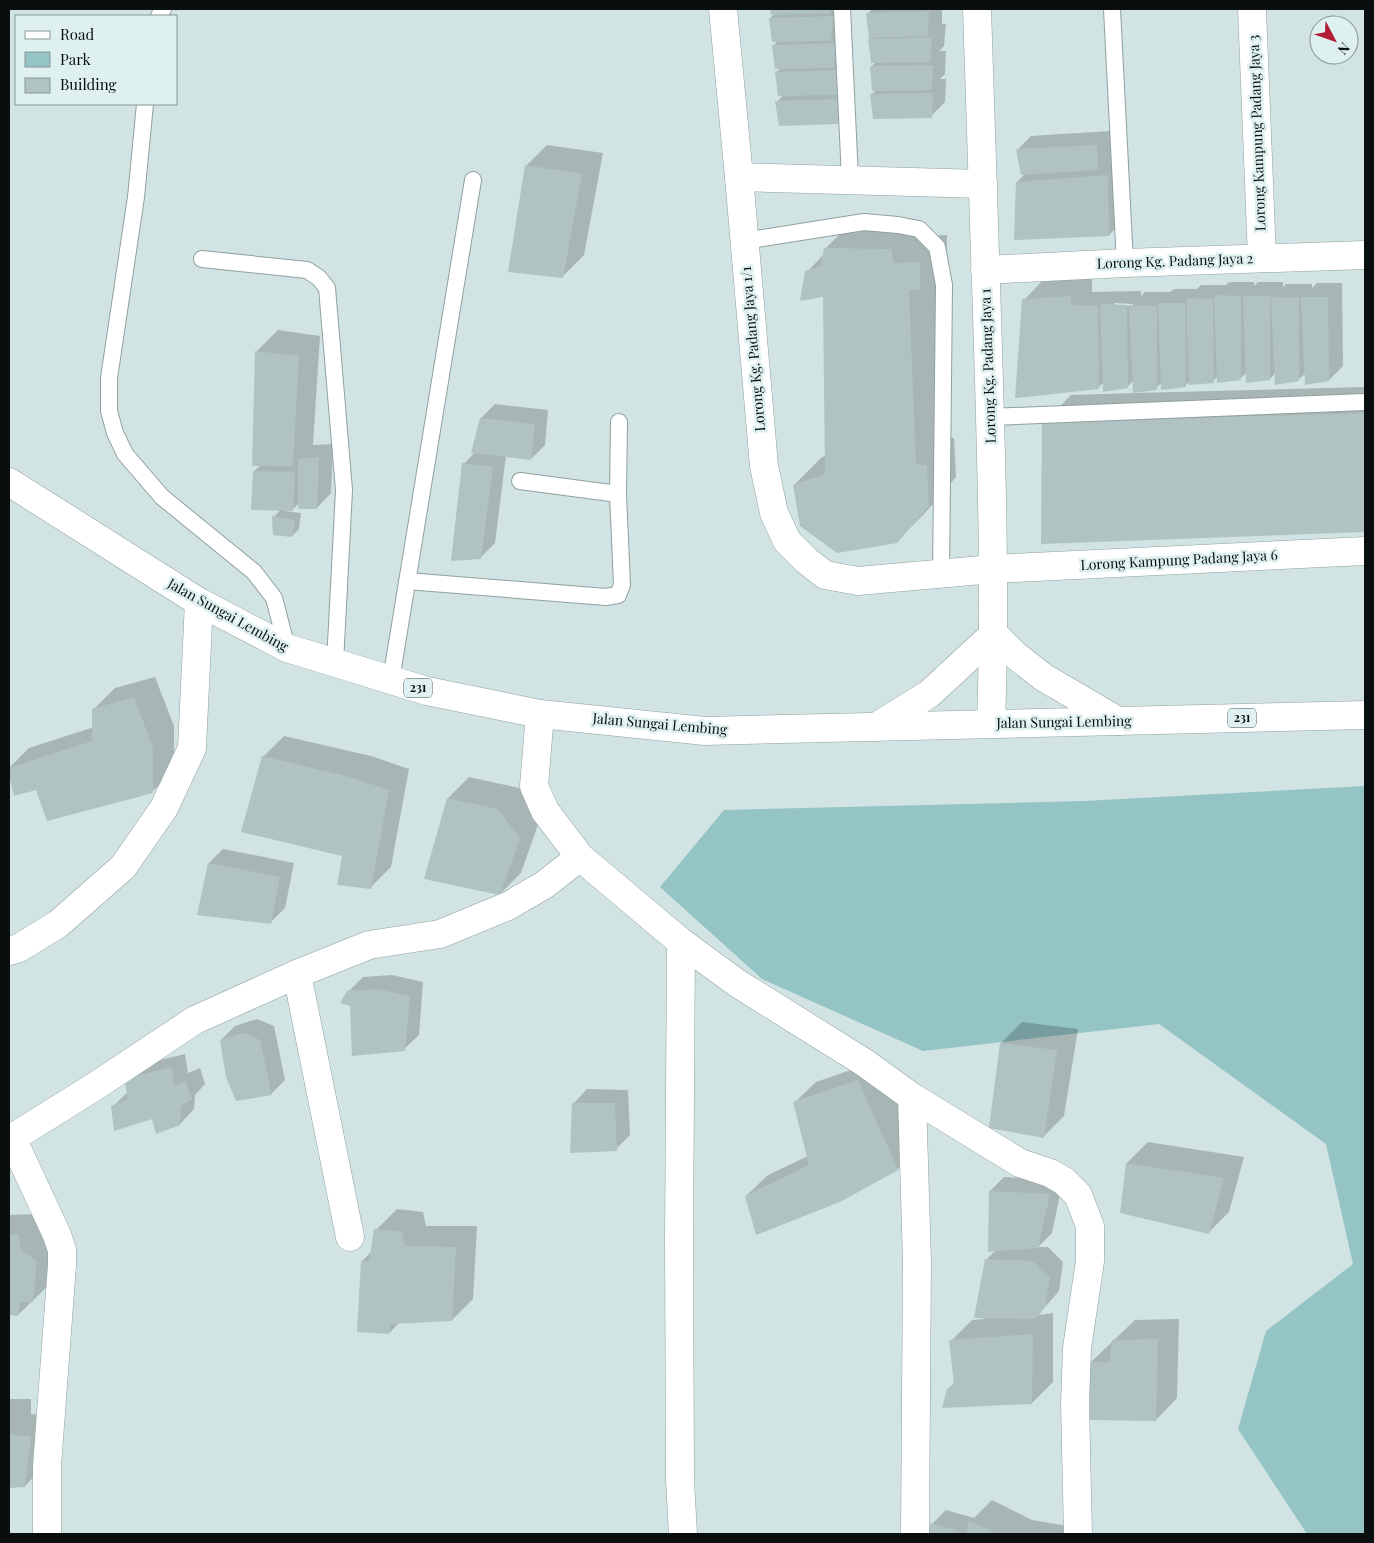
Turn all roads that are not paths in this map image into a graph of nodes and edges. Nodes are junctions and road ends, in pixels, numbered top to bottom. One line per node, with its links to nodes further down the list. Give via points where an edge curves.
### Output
1 (722, 9): 7 (street)
2 (842, 9): 8 (lane)
3 (977, 9): 10 (street, Lorong Kg. Padang Jaya 1)
4 (1112, 9): 15 (lane)
5 (1252, 9): 13 (street, Lorong Kampung Padang Jaya 3)
6 (145, 105): 29 (lane, via 136,197 108,378 109,411 125,454 162,496 254,572 274,598)
7 (739, 177): 8 (street); 11 (street, Lorong Kg. Padang Jaya 1/1)
8 (850, 179): 10 (street)
9 (473, 180): 26 (lane)
10 (983, 184): 16 (street, Lorong Kg. Padang Jaya 1)
11 (744, 241): 25 (street, Lorong Kg. Padang Jaya 1/1, via 764,466 774,513 787,540 825,576 858,581); 25 (lane, via 864,222 919,229 937,247 944,285)
12 (1365, 255): 13 (street, Lorong Kg. Padang Jaya 2)
13 (1262, 258): 15 (street, Lorong Kg. Padang Jaya 2)
14 (202, 259): 30 (lane, via 307,270 327,288 344,490)
15 (1125, 263): 16 (street, Lorong Kg. Padang Jaya 2)
16 (985, 270): 18 (street, Lorong Kg. Padang Jaya 1)
17 (1365, 402): 18 (lane)
18 (990, 416): 24 (street, Lorong Kg. Padang Jaya 1)
19 (619, 422): 22 (lane)
20 (520, 481): 22 (lane)
21 (9, 482): 27 (street, Jalan Sungai Lembing / 231)
22 (618, 494): 26 (lane, via 622,585 618,595 606,597)
23 (1365, 551): 24 (street, Lorong Kampung Padang Jaya 6)
24 (993, 569): 25 (street, Lorong Kg. Padang Jaya 1/1); 28 (street, Lorong Kg. Padang Jaya 1)
25 (941, 574)
26 (407, 581): 31 (lane)
27 (199, 602): 29 (street, Jalan Sungai Lembing / 231); 39 (street, via 192,748 164,808 123,867 58,924)
28 (994, 634): 34 (street, via 1015,656 1043,677); 35 (street, Lorong Kg. Padang Jaya 1); 36 (street, via 929,694)
29 (287, 648): 30 (street, Jalan Sungai Lembing / 231)
30 (335, 663): 31 (street, Jalan Sungai Lembing / 231)
31 (391, 680): 32 (street, Jalan Sungai Lembing / 231, via 427,691)
32 (540, 714): 36 (street, Jalan Sungai Lembing / 231, via 705,731); 37 (street, via 534,786 545,811)
33 (1365, 715): 34 (street, Jalan Sungai Lembing / 231)
34 (1118, 721): 35 (street, Jalan Sungai Lembing / 231)
35 (991, 723): 36 (street, Jalan Sungai Lembing / 231)
36 (876, 727)
37 (580, 858): 38 (street); 40 (street, via 508,906 440,934 369,945)
38 (681, 942): 41 (street, via 736,983 865,1063); 45 (street, via 679,1260)
39 (9, 951)
40 (297, 974): 42 (street, via 195,1020); 43 (street)
41 (912, 1097): 46 (street, via 917,1262); 47 (street, via 1020,1163 1064,1181 1078,1195 1090,1226 1090,1261 1077,1348)
42 (10, 1139): 44 (street, via 62,1250 46,1466)
43 (350, 1237)
44 (47, 1534)
45 (683, 1534)
46 (915, 1534)
47 (1078, 1534)

